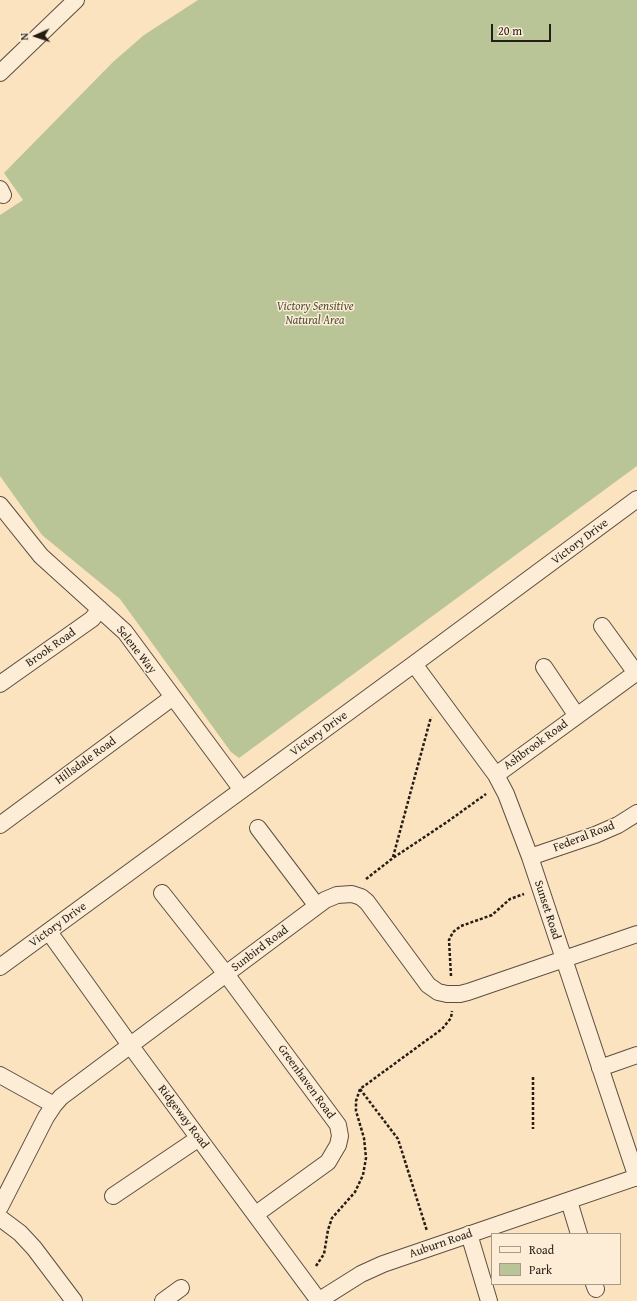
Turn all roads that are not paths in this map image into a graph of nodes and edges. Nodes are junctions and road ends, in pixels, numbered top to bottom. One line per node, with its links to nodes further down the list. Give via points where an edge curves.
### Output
1 (76, 0): 2 (street)
2 (0, 73)
3 (637, 499): 7 (street, Victory Drive)
4 (1, 507): 5 (street, Selene Way, via 42,556)
5 (100, 609): 10 (street, Brook Road, via 92,619); 11 (street, Selene Way, via 125,632)
6 (602, 626): 9 (street, Ashbrook Road)
7 (414, 664): 13 (street, Sunset Road); 14 (street, Victory Drive)
8 (544, 667): 12 (street, Ashbrook Road)
9 (636, 673): 12 (street, Ashbrook Road)
10 (0, 684)
11 (173, 697): 14 (street, Selene Way); 16 (street, Hillsdale Road)
12 (577, 716): 13 (street, Ashbrook Road)
13 (496, 775): 18 (street, Sunset Road)
14 (242, 790): 21 (street, Victory Drive)
15 (637, 813): 18 (street, Federal Road, via 595,835)
16 (0, 825)
17 (258, 828): 20 (street)
18 (530, 857): 23 (street, Sunset Road)
19 (162, 893): 25 (street, Greenhaven Road)
20 (317, 906): 23 (street, Sunbird Road, via 336,895 347,894 356,895 367,902 428,985 438,992 447,994 460,994); 25 (street, Sunbird Road)
21 (49, 932): 24 (street, Victory Drive); 26 (street, Ridgeway Road)
22 (637, 934): 23 (street)
23 (563, 959): 28 (street, Sunset Road)
24 (0, 967)
25 (226, 974): 26 (street, Sunbird Road); 36 (street, Greenhaven Road, via 332,1116 338,1125 340,1136 328,1162)
26 (130, 1045): 30 (street, Sunbird Road); 31 (street, Ridgeway Road)
27 (637, 1055): 28 (street)
28 (600, 1068): 32 (street, Sunset Road)
29 (0, 1075): 30 (street)
30 (54, 1105): 35 (street, Sunbird Road)
31 (199, 1138): 33 (street); 36 (street, Ridgeway Road)
32 (637, 1177): 34 (street, Auburn Road)
33 (113, 1196)
34 (569, 1201): 38 (street); 39 (street, Auburn Road)
35 (0, 1207)
36 (256, 1214): 43 (street, Ridgeway Road)
37 (0, 1218): 41 (street, via 34,1248)
38 (579, 1233)
39 (469, 1234): 43 (street, Auburn Road, via 383,1264 361,1274); 44 (street)
40 (182, 1288): 42 (street)
41 (74, 1301)
42 (163, 1301)
43 (319, 1301)
44 (489, 1301)

